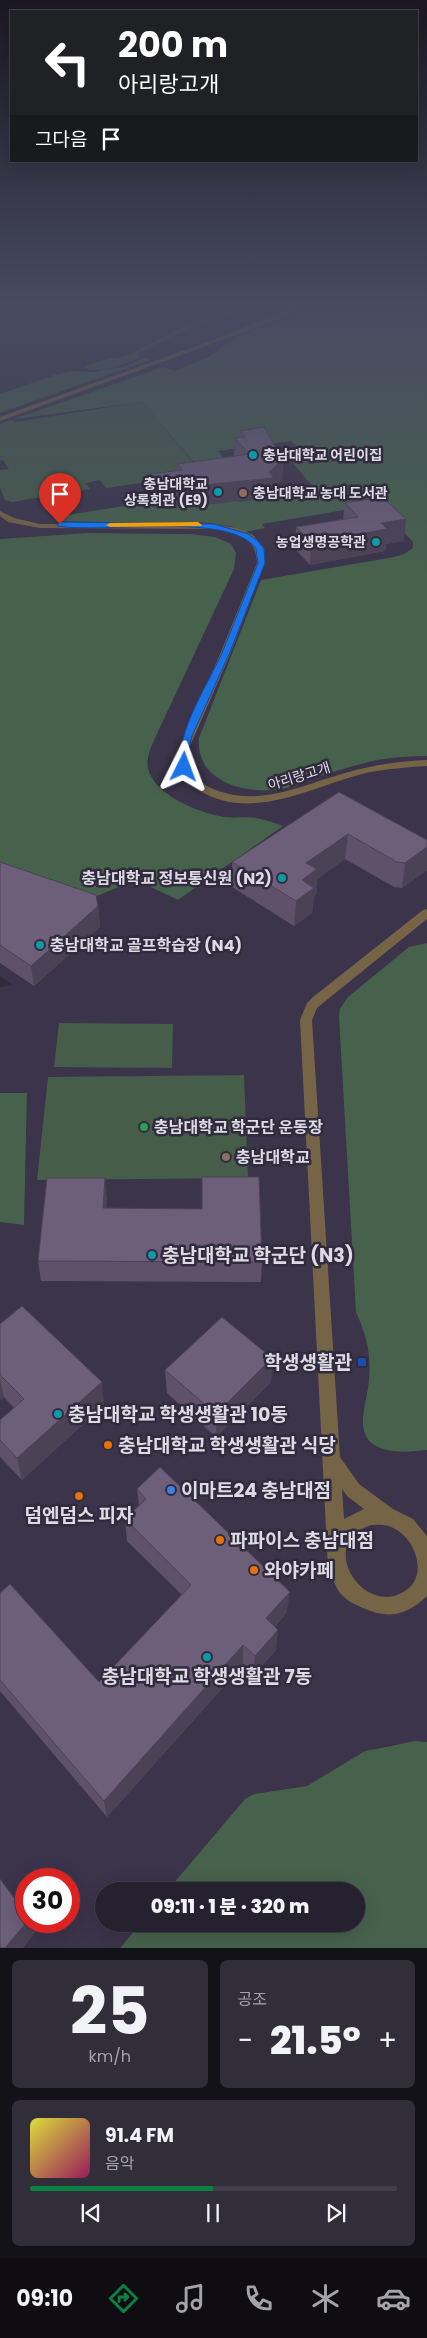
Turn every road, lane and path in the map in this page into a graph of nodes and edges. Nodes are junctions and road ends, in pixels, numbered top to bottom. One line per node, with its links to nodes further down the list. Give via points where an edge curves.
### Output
1 (55, 399): 2 (street)
2 (0, 419)
3 (0, 513): 4 (street, 아리랑고개, via 26,524 204,525 238,532 258,546 261,563 185,746 188,774 207,790 229,799 258,801 374,768)
4 (427, 763)
5 (427, 913): 6 (street, via 318,1000 306,1020)
6 (332, 1460): 7 (street, via 354,1490); 10 (street)
7 (388, 1516): 8 (street); 10 (street, via 368,1515 356,1520 345,1530)
8 (408, 1525): 9 (street); 11 (street, via 418,1535)
9 (427, 1531)
10 (337, 1552): 13 (street, via 340,1574 348,1589 361,1600 377,1606 393,1606 408,1602)
11 (427, 1559)
12 (427, 1569): 13 (street)
13 (421, 1591)

